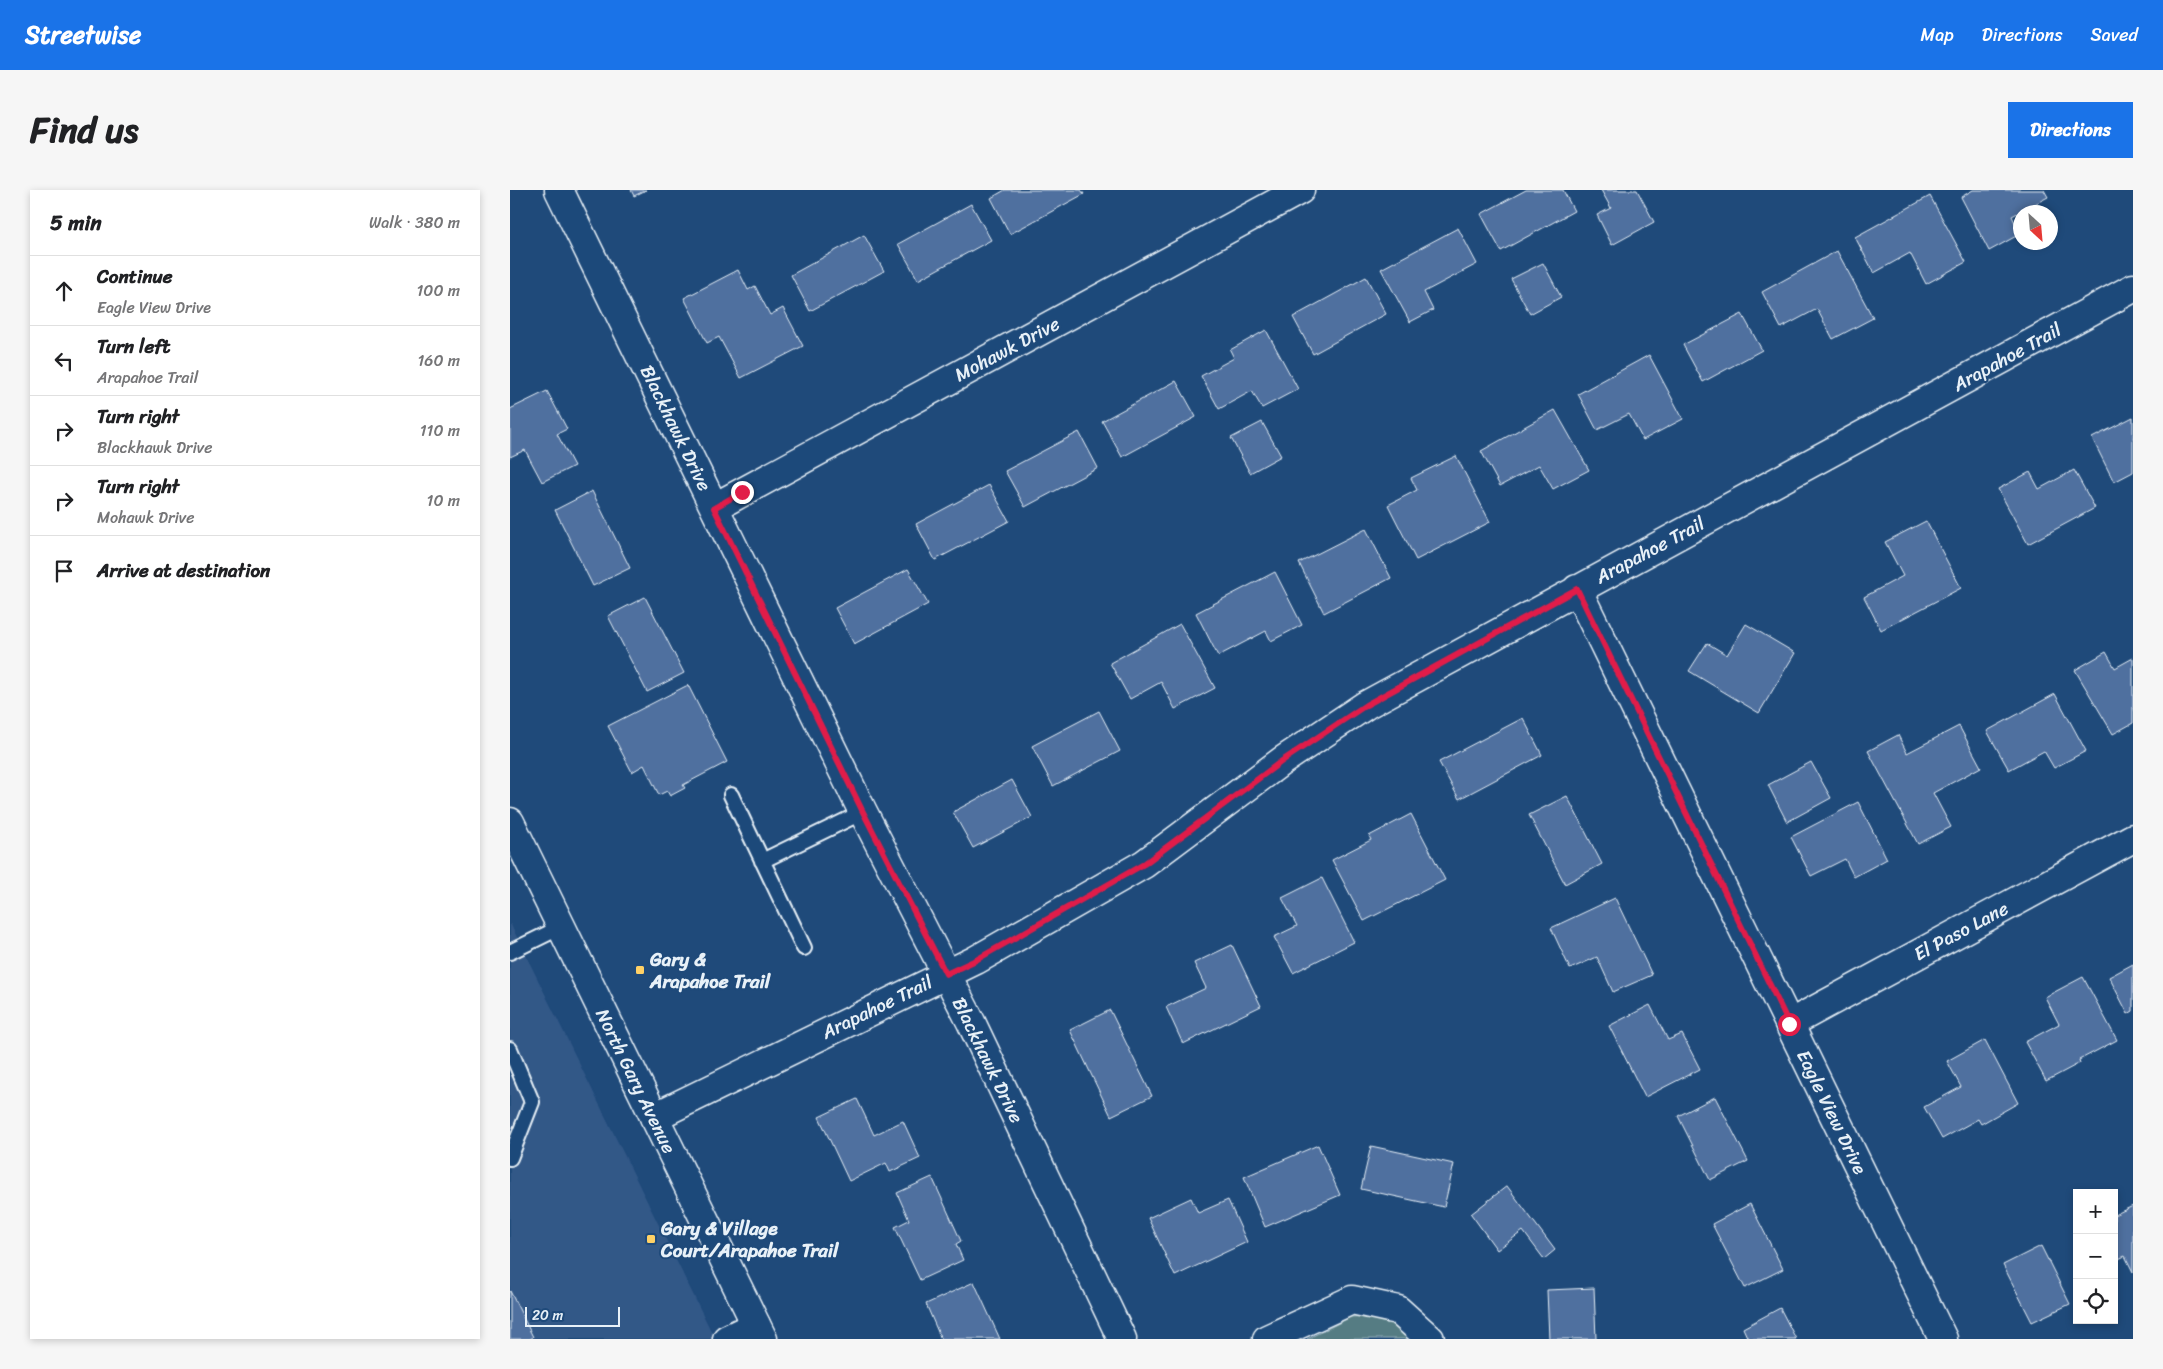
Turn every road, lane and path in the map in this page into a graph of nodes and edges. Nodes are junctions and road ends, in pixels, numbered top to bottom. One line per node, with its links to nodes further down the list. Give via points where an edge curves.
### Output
1 (559, 190): 4 (street, Blackhawk Drive)
2 (1300, 190): 4 (street, Mohawk Drive)
3 (2133, 288): 5 (street, Arapahoe Trail)
4 (714, 508): 7 (street, Blackhawk Drive)
5 (1577, 589): 14 (street, Arapahoe Trail, via 1366,705 1282,761 1144,864); 15 (street, Eagle View Drive)
6 (730, 795): 10 (lane)
7 (863, 812): 10 (lane); 14 (street, Blackhawk Drive)
8 (510, 822): 11 (street, North Gary Avenue)
9 (2133, 838): 15 (street, El Paso Lane)
10 (762, 861): 12 (lane)
11 (561, 927): 13 (lane); 17 (street, North Gary Avenue)
12 (804, 948)
13 (510, 952)
14 (946, 974): 17 (street, Arapahoe Trail); 21 (street, Blackhawk Drive)
15 (1789, 1024): 24 (street, Eagle View Drive)
16 (510, 1049): 18 (lane, via 532,1102)
17 (654, 1117): 19 (street, North Gary Avenue)
18 (510, 1158)
19 (759, 1332): 20 (street)
20 (728, 1339)
21 (1122, 1339)
22 (1267, 1339): 23 (street, via 1352,1300 1398,1310)
23 (1430, 1339)
24 (1943, 1339)

